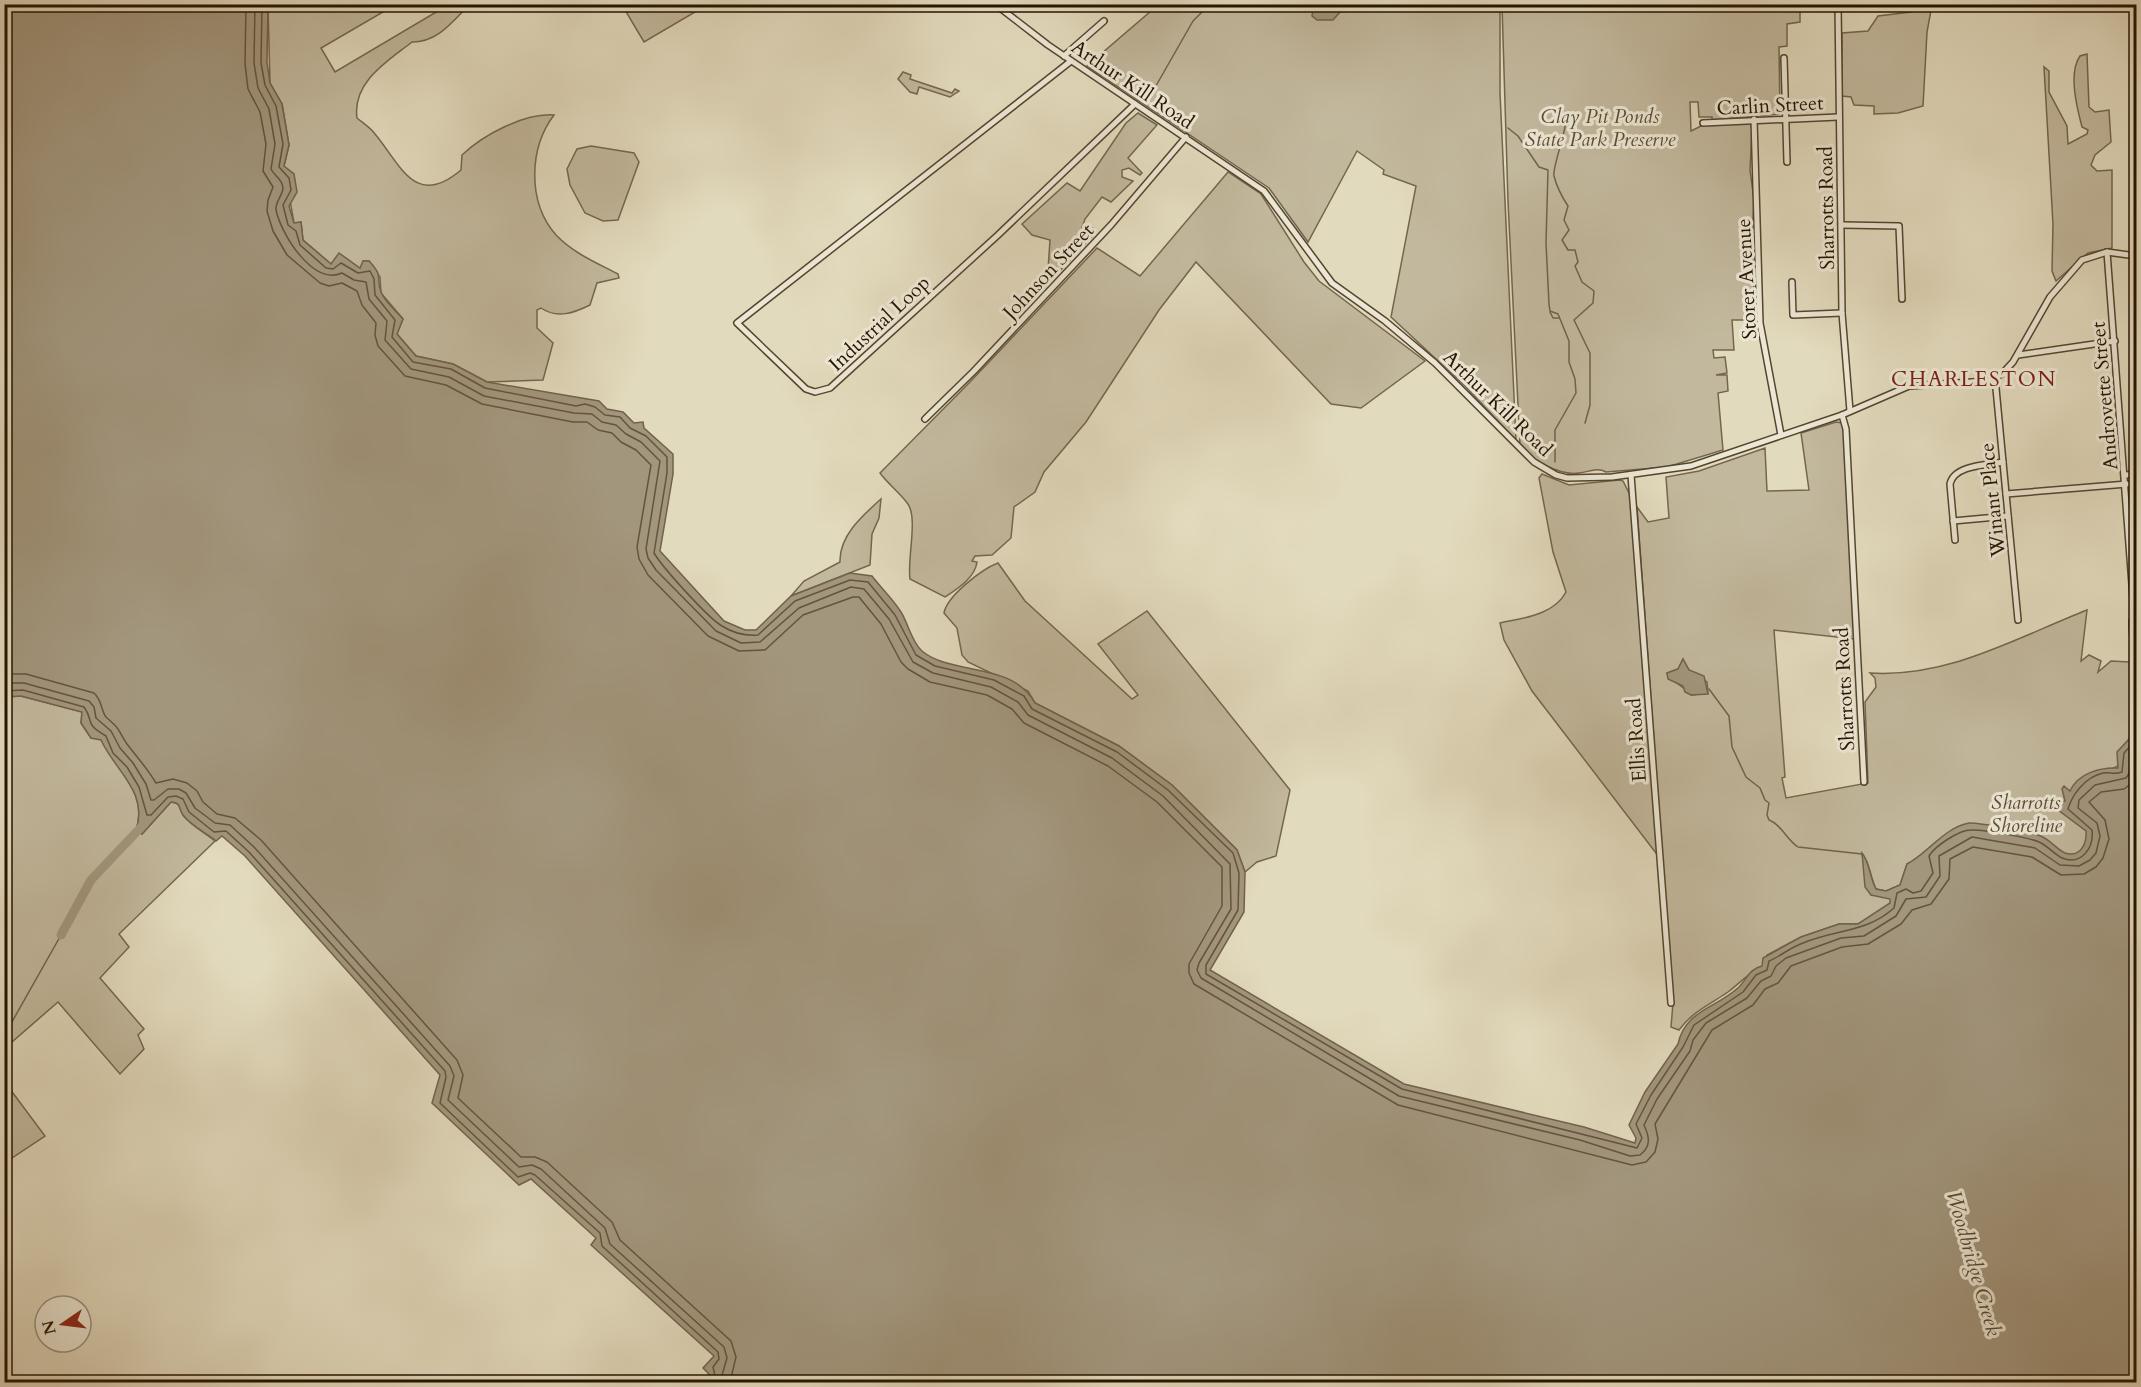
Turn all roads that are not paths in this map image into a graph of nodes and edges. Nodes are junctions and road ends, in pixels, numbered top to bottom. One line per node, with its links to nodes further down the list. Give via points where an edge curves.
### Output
1 (995, 4): 4 (street, Arthur Kill Road)
2 (1838, 4): 8 (street, Sharrotts Road)
3 (1104, 21): 4 (street)
4 (1064, 56): 6 (street, Arthur Kill Road)
5 (1784, 58): 9 (street)
6 (1071, 61): 7 (street, Arthur Kill Road); 7 (street, Industrial Loop, via 737,323 806,389 815,392 830,388 998,236)
7 (1135, 104): 12 (street, Arthur Kill Road)
8 (1838, 117): 9 (street, Carlin Street); 14 (street, Sharrotts Road)
9 (1785, 118): 10 (street, Carlin Street); 13 (street)
10 (1754, 119): 11 (street, Carlin Street); 26 (street, Storer Avenue, via 1760,323)
11 (1703, 123)
12 (1186, 137): 25 (street, Johnson Street, via 1055,286); 29 (street, Arthur Kill Road, via 1264,190 1332,283 1436,363 1534,462 1567,478)
13 (1787, 162)
14 (1842, 225): 18 (street, via 1899,226); 19 (street, Sharrotts Road)
15 (2107, 252): 16 (street); 20 (street, Androvette Street); 21 (street, via 2089,256 2071,271 2043,308)
16 (2136, 256)
17 (1792, 282): 19 (street, via 1793,315)
18 (1902, 299)
19 (1842, 313): 23 (street, Sharrotts Road)
20 (2115, 341): 21 (street); 30 (street, Androvette Street)
21 (2018, 355): 22 (street)
22 (1995, 378): 23 (street, Arthur Kill Road, via 1974,384 1914,385); 27 (street, Winant Place)
23 (1850, 411): 24 (street, Arthur Kill Road)
24 (1842, 415): 26 (street, Arthur Kill Road); 38 (street, Sharrotts Road, via 1846,429)
25 (925, 420)
26 (1782, 435): 29 (street, Arthur Kill Road, via 1690,466)
27 (2003, 462): 32 (street, Winant Place); 34 (street, via 1959,471 1952,477)
28 (2136, 474): 30 (street)
29 (1631, 475): 39 (street, Ellis Road)
30 (2126, 475): 31 (street, Androvette Street)
31 (2127, 484): 32 (street); 36 (street, Androvette Street)
32 (2006, 495): 33 (street, Winant Place)
33 (2008, 516): 34 (street); 37 (street, Winant Place)
34 (1953, 521): 35 (street)
35 (1955, 540)
36 (2134, 610)
37 (2018, 620)
38 (1864, 782)
39 (1671, 1003)

